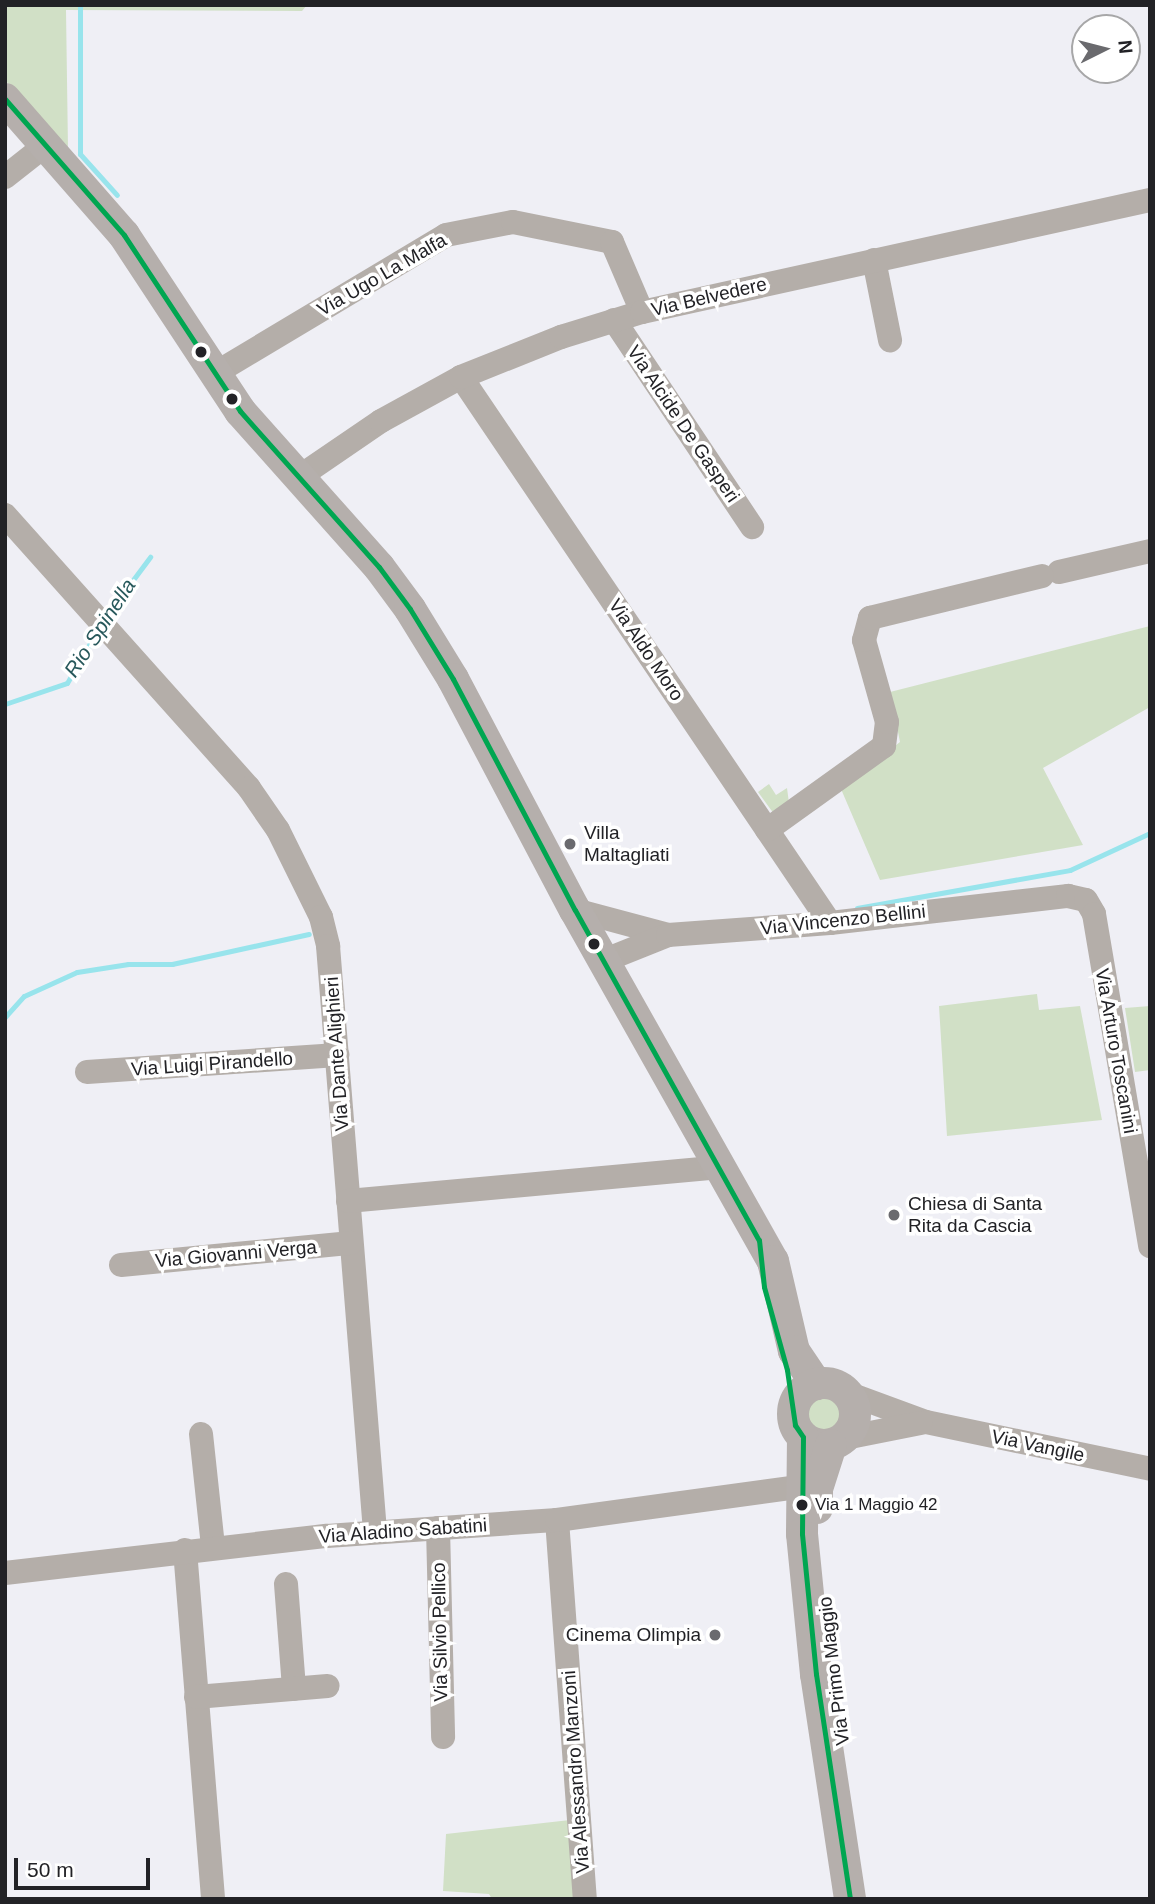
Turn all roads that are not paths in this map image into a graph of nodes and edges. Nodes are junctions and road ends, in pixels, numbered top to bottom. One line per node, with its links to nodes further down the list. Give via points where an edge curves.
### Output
1 (5, 99): 2 (main road)
2 (47, 144): 3 (street); 9 (main road, via 124,235)
3 (5, 177)
4 (1150, 200): 5 (street, Via Belvedere)
5 (874, 260): 6 (street, Via Belvedere); 8 (street)
6 (642, 312): 7 (street, Via Belvedere); 9 (street, Via Ugo La Malfa, via 612,242 513,222 446,235)
7 (614, 320): 10 (street, Via Belvedere); 13 (street, Via Alcide De Gasperi)
8 (890, 340)
9 (214, 374): 11 (main road, via 256,431)
10 (461, 377): 11 (street, Via Belvedere, via 381,421); 15 (street, Via Aldo Moro)
11 (299, 477): 17 (main road, via 379,566 410,609 453,679)
12 (5, 515): 21 (street, Via Dante Alighieri, via 223,755 287,846 325,931)
13 (752, 527)
14 (1150, 551): 15 (street, via 870,618 864,640 887,722 884,746)
15 (767, 830): 18 (street, Via Aldo Moro)
16 (1086, 900): 18 (street, Via Vincenzo Bellini, via 1068,896); 27 (street, Via Arturo Toscanini, via 1094,914)
17 (575, 910): 19 (street); 20 (main road)
18 (831, 923): 19 (street, Via Vincenzo Bellini)
19 (668, 935): 20 (street, Via Vincenzo Bellini)
20 (603, 961): 23 (main road)
21 (337, 1055): 22 (street, Via Luigi Pirandello); 24 (street, Via Dante Alighieri)
22 (88, 1072)
23 (720, 1167): 24 (street); 25 (main road)
24 (348, 1201): 26 (street, Via Dante Alighieri)
25 (759, 1240): 29 (main road, via 775,1268 794,1351); 32 (main road, via 759,1266)
26 (351, 1244): 28 (street, Via Giovanni Verga); 38 (street, Via Dante Alighieri)
27 (1150, 1246)
28 (121, 1265)
29 (816, 1384): 30 (main road, via 831,1383); 32 (main road, via 803,1391)
30 (848, 1392): 31 (street); 32 (main road, via 856,1417)
31 (926, 1422): 32 (street); 34 (street, Via Vangile)
32 (818, 1433): 35 (main road, Via Primo Maggio); 50 (main road, Via Primo Maggio, via 818,1524)
33 (201, 1434): 39 (street)
34 (1150, 1469)
35 (799, 1487): 36 (street, Via Aladino Sabatini); 49 (main road, Via Primo Maggio, via 816,1674)
36 (557, 1520): 37 (street, Via Aladino Sabatini); 48 (street, Via Alessandro Manzoni)
37 (438, 1528): 38 (street, Via Aladino Sabatini); 46 (street, Via Silvio Pellico)
38 (375, 1531): 39 (street, Via Aladino Sabatini)
39 (213, 1548): 40 (street, Via Aladino Sabatini)
40 (185, 1550): 41 (street, Via Aladino Sabatini); 45 (street)
41 (5, 1573)
42 (286, 1584): 44 (street)
43 (328, 1686): 44 (street)
44 (294, 1689): 45 (street)
45 (196, 1697): 47 (street)
46 (443, 1737)
47 (213, 1899)
48 (585, 1899)
49 (850, 1899)
50 (863, 1899)

